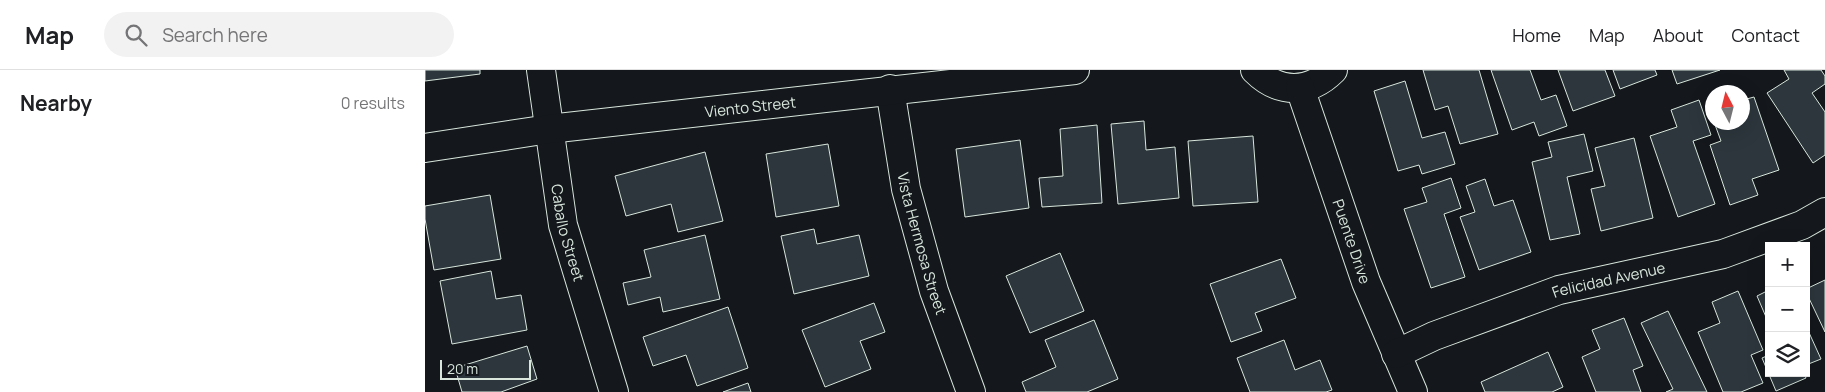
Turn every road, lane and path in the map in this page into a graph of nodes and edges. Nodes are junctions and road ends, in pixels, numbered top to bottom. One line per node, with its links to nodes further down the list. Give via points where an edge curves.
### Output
1 (541, 70): 7 (street, Caballo Street)
2 (1075, 70): 6 (street, Viento Street)
3 (1255, 70): 5 (street, via 1275,85)
4 (1333, 70): 5 (street, via 1313,85)
5 (1300, 88): 10 (street, Puente Drive, via 1366,282)
6 (890, 90): 7 (street, Viento Street); 12 (street, Vista Hermosa Street, via 906,189 934,291)
7 (549, 129): 8 (street, Viento Street); 11 (street, Caballo Street, via 563,225)
8 (425, 148)
9 (1825, 212): 10 (street, Felicidad Avenue, via 1802,225 1723,254 1559,290 1434,336)
10 (1396, 354): 13 (street, Puente Drive)
11 (614, 392)
12 (971, 392)
13 (1413, 392)

